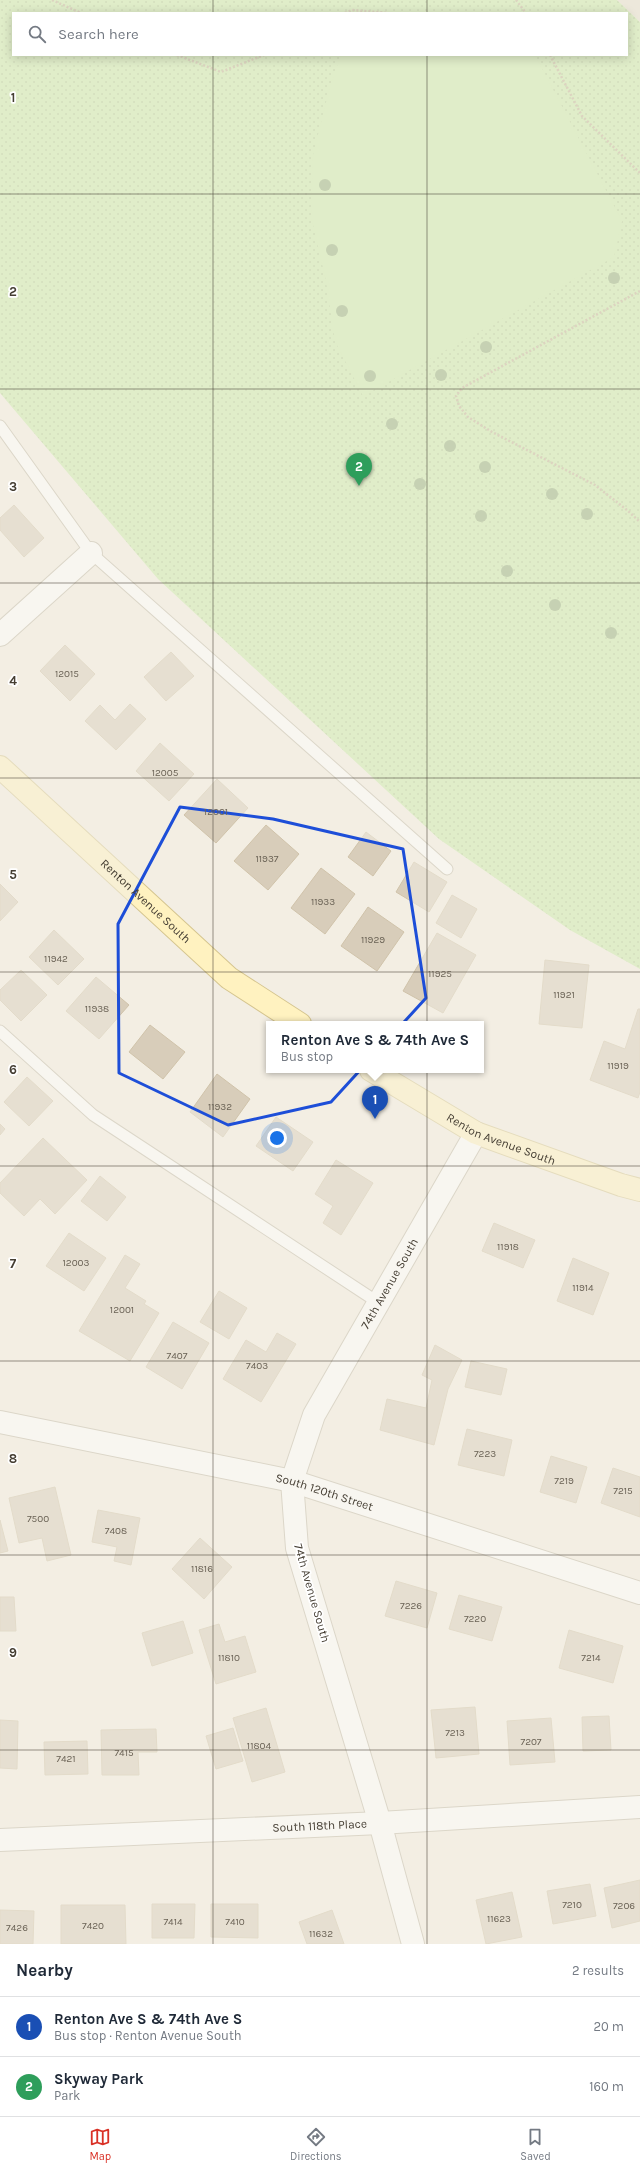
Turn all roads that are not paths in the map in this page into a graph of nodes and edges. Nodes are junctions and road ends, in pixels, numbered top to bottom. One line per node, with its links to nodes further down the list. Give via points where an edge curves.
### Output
1 (0, 426): 2 (lane)
2 (91, 553): 3 (street); 5 (lane)
3 (0, 635)
4 (0, 767): 6 (main road, Renton Avenue South, via 229,978)
5 (447, 869)
6 (295, 1021)
7 (0, 1031): 11 (lane, via 93,1115)
8 (376, 1073): 9 (main road, Renton Avenue South)
9 (476, 1133): 10 (main road, Renton Avenue South); 11 (street, 74th Avenue South)
10 (640, 1190)
11 (378, 1303): 13 (street, 74th Avenue South, via 314,1415)
12 (0, 1422): 13 (street, South 120th Street)
13 (292, 1481): 14 (street, South 120th Street); 16 (street, 74th Avenue South, via 297,1548)
14 (640, 1593)
15 (640, 1807): 16 (street, South 118th Place)
16 (380, 1823): 17 (street, South 118th Place); 18 (street, 74th Avenue South)
17 (0, 1840)
18 (413, 1944)

